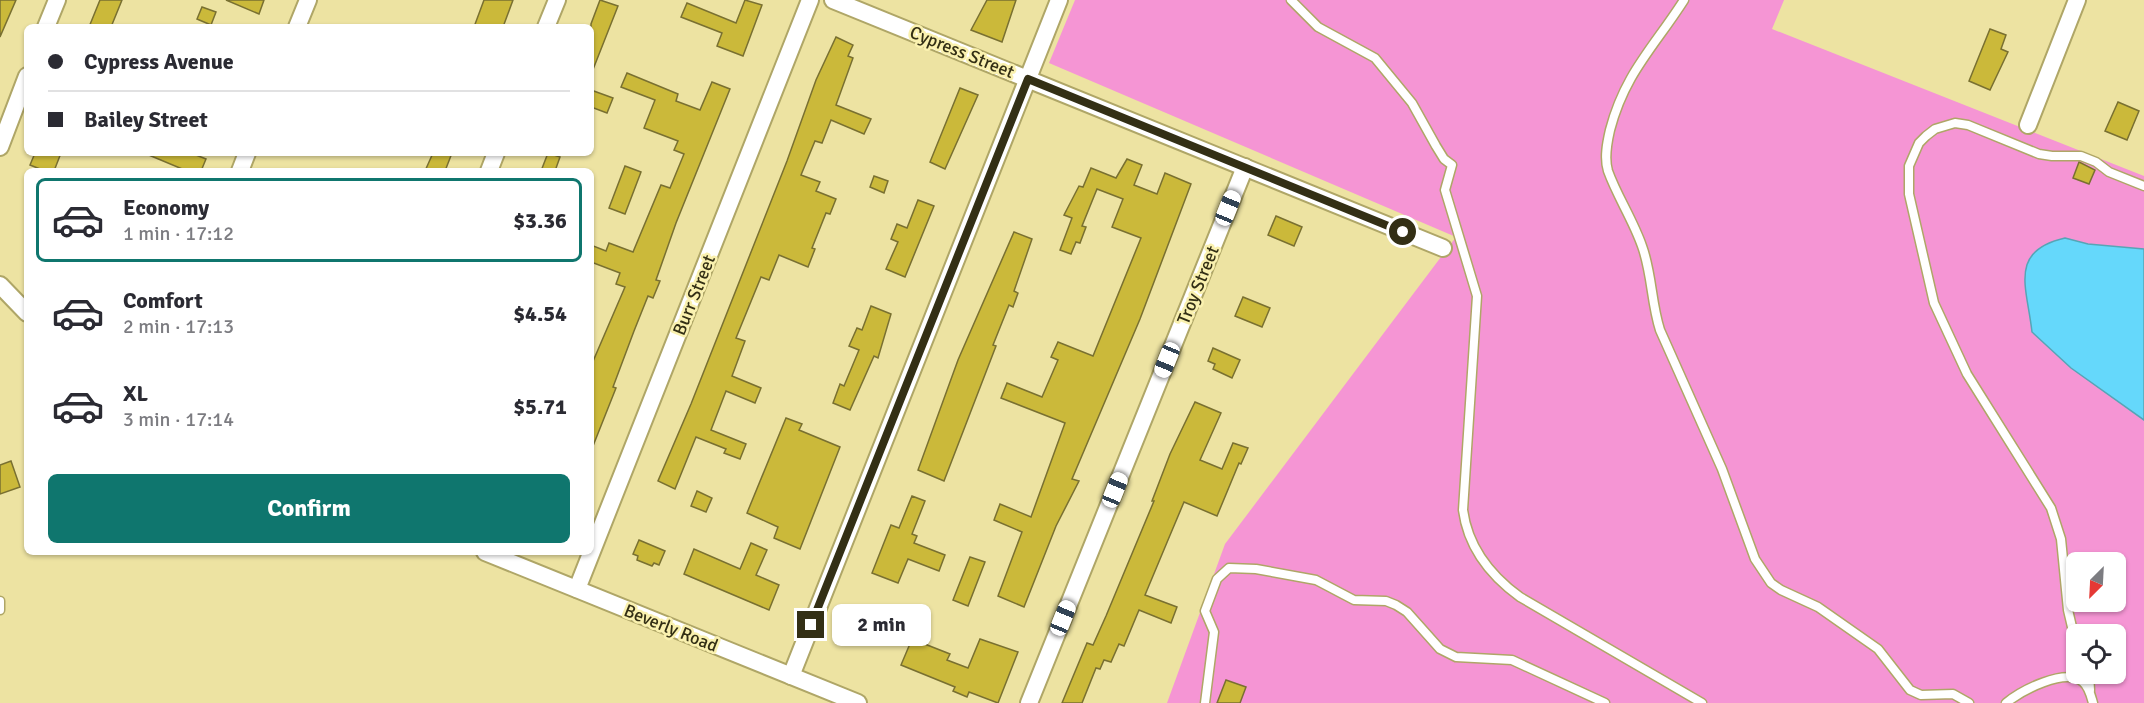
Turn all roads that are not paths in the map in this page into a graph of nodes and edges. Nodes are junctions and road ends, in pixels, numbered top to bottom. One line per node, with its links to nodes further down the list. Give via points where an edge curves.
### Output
1 (57, 0): 10 (street)
2 (308, 0): 11 (street)
3 (557, 0): 12 (street)
4 (810, 0): 22 (street, Burr Street)
5 (833, 0): 13 (street, Cypress Street)
6 (1059, 0): 13 (street)
7 (1291, 0): 36 (lane, via 1318,27 1375,58 1412,103 1444,159 1452,165 1445,190 1477,296 1463,510 1465,525 1483,561 1520,597)
8 (1684, 0): 37 (lane, via 1624,88 1606,150 1607,169 1645,255 1660,330 1722,469 1755,559 1771,583 1818,608 1878,649 1910,690 1921,695 1953,694)
9 (2077, 0): 15 (street)
10 (47, 24)
11 (298, 24)
12 (547, 24)
13 (1028, 79): 17 (street, Cypress Street); 29 (street)
14 (24, 84): 16 (street)
15 (2028, 125)
16 (0, 147)
17 (1245, 167): 19 (street, Cypress Street); 33 (street, Troy Street)
18 (2144, 186): 28 (lane, via 2081,156 2039,154 1955,123 1935,129 1918,143 1907,178 1937,311 1967,374 2044,495 2058,526)
19 (1443, 248)
20 (0, 285): 21 (street)
21 (24, 310)
22 (594, 546)
23 (492, 555): 25 (street, Beverly Road)
24 (590, 555): 25 (street, Burr Street)
25 (577, 589): 29 (street, Beverly Road)
26 (0, 601): 27 (lane)
27 (0, 610)
28 (2071, 624)
29 (791, 676): 32 (street, Beverly Road)
30 (2090, 684): 31 (lane)
31 (2090, 693): 38 (lane, via 2081,680 2053,680 2027,689); 39 (lane)
32 (858, 703)
33 (1029, 703)
34 (1205, 703): 35 (lane, via 1214,632 1205,611 1222,572 1243,568 1316,580 1354,600 1386,601 1407,612 1440,649 1456,657 1512,660)
35 (1605, 703)
36 (1702, 703)
37 (1969, 703)
38 (2006, 703)
39 (2093, 703)

